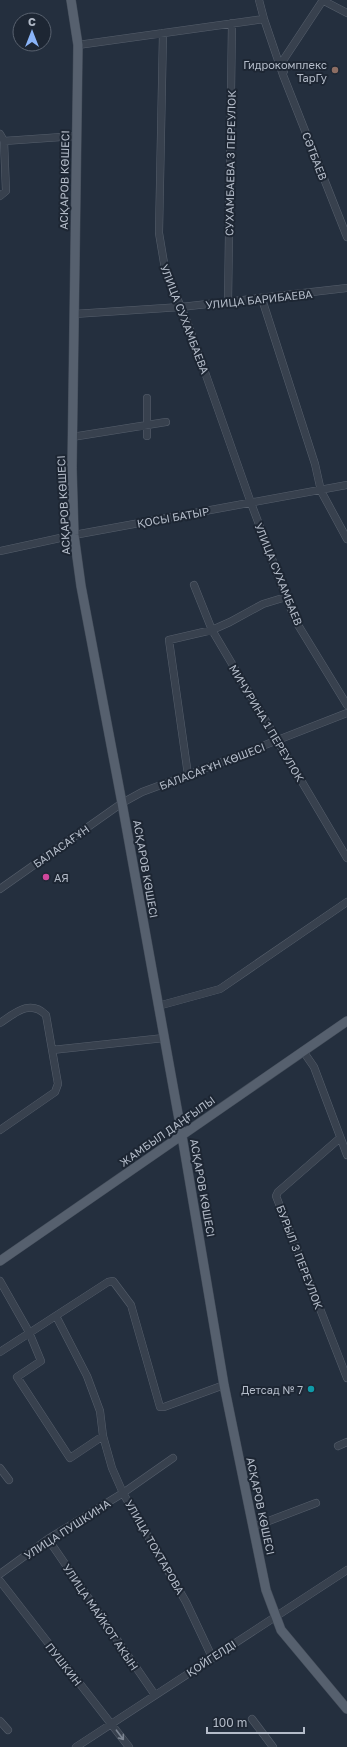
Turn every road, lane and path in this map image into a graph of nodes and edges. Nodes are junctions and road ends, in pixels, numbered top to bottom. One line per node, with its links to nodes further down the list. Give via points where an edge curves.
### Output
1 (71, 0): 8 (main road, АСҚАРОВ КӨШЕСІ)
2 (259, 0): 5 (street, СӘТБАЕВ)
3 (322, 0): 4 (street); 9 (street, via 284,59)
4 (347, 13)
5 (264, 19): 6 (street); 9 (street, СӘТБАЕВ)
6 (232, 23): 7 (street); 17 (street, СУХАМБАЕВА 3 ПЕРЕУЛОК)
7 (163, 33): 8 (street); 18 (street, УЛИЦА СУХАМБАЕВА, via 159,244 165,269)
8 (78, 45): 11 (main road, АСҚАРОВ КӨШЕСІ)
9 (284, 75): 14 (street, СӘТБАЕВ)
10 (0, 134): 12 (street)
11 (76, 136): 12 (street); 19 (main road, АСҚАРОВ КӨШЕСІ)
12 (4, 140): 13 (street, via 6,192)
13 (0, 196)
14 (347, 237)
15 (347, 288): 16 (street, УЛИЦА БАРИБАЕВА)
16 (262, 299): 17 (street, УЛИЦА БАРИБАЕВА); 26 (street, via 315,464)
17 (228, 302): 18 (street, УЛИЦА БАРИБАЕВА)
18 (181, 307): 19 (street, УЛИЦА БАРИБАЕВА); 27 (street, УЛИЦА СУХАМБАЕВА)
19 (74, 314): 24 (main road, АСҚАРОВ КӨШЕСІ)
20 (147, 398): 22 (street)
21 (166, 422): 22 (street)
22 (147, 425): 23 (street); 24 (street)
23 (147, 436)
24 (72, 437): 28 (main road, АСҚАРОВ КӨШЕСІ)
25 (347, 486): 26 (street, ҚОСЫ БАТЫР)
26 (321, 491): 27 (street, ҚОСЫ БАТЫР); 29 (street)
27 (251, 503): 28 (street, ҚОСЫ БАТЫР); 32 (street, УЛИЦА СУХАМБАЕВ)
28 (74, 535): 30 (street, ҚОСЫ БАТЫР); 38 (main road, АСҚАРОВ КӨШЕСІ, via 91,647)
29 (347, 539)
30 (0, 551)
31 (194, 584): 33 (street, МИЧУРИНА 1 ПЕРЕУЛОК)
32 (286, 597): 33 (street, via 263,604); 34 (street, УЛИЦА СУХАМБАЕВ, via 295,620)
33 (212, 630): 36 (street, МИЧУРИНА 1 ПЕРЕУЛОК); 37 (street, via 169,640)
34 (347, 705)
35 (347, 713): 36 (street, БАЛАСАҒҰН КӨШЕСІ)
36 (277, 741): 37 (street, БАЛАСАҒҰН КӨШЕСІ); 39 (street, МИЧУРИНА 1 ПЕРЕУЛОК)
37 (188, 775): 38 (street, БАЛАСАҒҰН КӨШЕСІ, via 142,792)
38 (122, 803): 40 (street, БАЛАСАҒҰН); 42 (main road, АСҚАРОВ КӨШЕСІ)
39 (347, 858)
40 (0, 890)
41 (347, 902): 42 (street, via 220,989)
42 (158, 1006): 45 (main road, АСҚАРОВ КӨШЕСІ)
43 (347, 1021): 47 (main road, ЖАМБЫЛ ДАҢҒЫЛЫ)
44 (0, 1023): 46 (street, via 22,1009 37,1008 46,1015)
45 (164, 1038): 46 (street); 49 (main road, АСҚАРОВ КӨШЕСІ)
46 (52, 1050): 48 (street, via 57,1090)
47 (303, 1051): 49 (main road, ЖАМБЫЛ ДАҢҒЫЛЫ); 50 (street, via 314,1067)
48 (0, 1130)
49 (182, 1136): 52 (main road, ЖАМБЫЛ ДАҢҒЫЛЫ); 58 (main road, АСҚАРОВ КӨШЕСІ)
50 (340, 1138): 51 (street); 57 (street, БУРЫЛ 3 ПЕРЕУЛОК, via 276,1196)
51 (347, 1154)
52 (0, 1262)
53 (0, 1281): 55 (street)
54 (56, 1316): 55 (street); 58 (street, via 113,1281 131,1305 160,1407); 59 (street, УЛИЦА ТОХТАРОВА, via 87,1376 100,1411)
55 (29, 1332): 56 (street); 59 (street, via 41,1361 18,1377 70,1458)
56 (0, 1352)
57 (347, 1378)
58 (224, 1385): 67 (main road, АСҚАРОВ КӨШЕСІ)
59 (103, 1436): 65 (street, УЛИЦА ТОХТАРОВА, via 112,1468)
60 (347, 1442): 61 (street)
61 (338, 1446)
62 (173, 1458): 65 (street, УЛИЦА ПУШКИНА)
63 (0, 1468): 64 (street)
64 (9, 1480)
65 (123, 1493): 68 (street, УЛИЦА ПУШКИНА); 73 (street, УЛИЦА ТОХТАРОВА, via 186,1602)
66 (316, 1503): 67 (street)
67 (253, 1526): 72 (main road, АСҚАРОВ КӨШЕСІ, via 266,1590)
68 (48, 1539): 70 (street, УЛИЦА ПУШКИНА); 74 (street, УЛИЦА МАЙКОТ АКЫН)
69 (347, 1570): 72 (street, ҚОЙГЕЛДІ)
70 (0, 1574)
71 (0, 1581): 78 (street, ПУШКИН)
72 (275, 1616): 73 (street, ҚОЙГЕЛДІ); 75 (main road, АСҚАРОВ КӨШЕСІ, via 281,1630)
73 (212, 1657): 74 (street, ҚОЙГЕЛДІ)
74 (155, 1695): 78 (street, ҚОЙГЕЛДІ)
75 (347, 1708)
76 (252, 1719): 82 (street)
77 (0, 1721): 79 (street)
78 (111, 1724): 80 (street, ҚОЙГЕЛДІ); 81 (street, ПУШКИН, one-way to 81)
79 (8, 1730)
80 (76, 1747)
81 (129, 1747)
82 (273, 1747)

